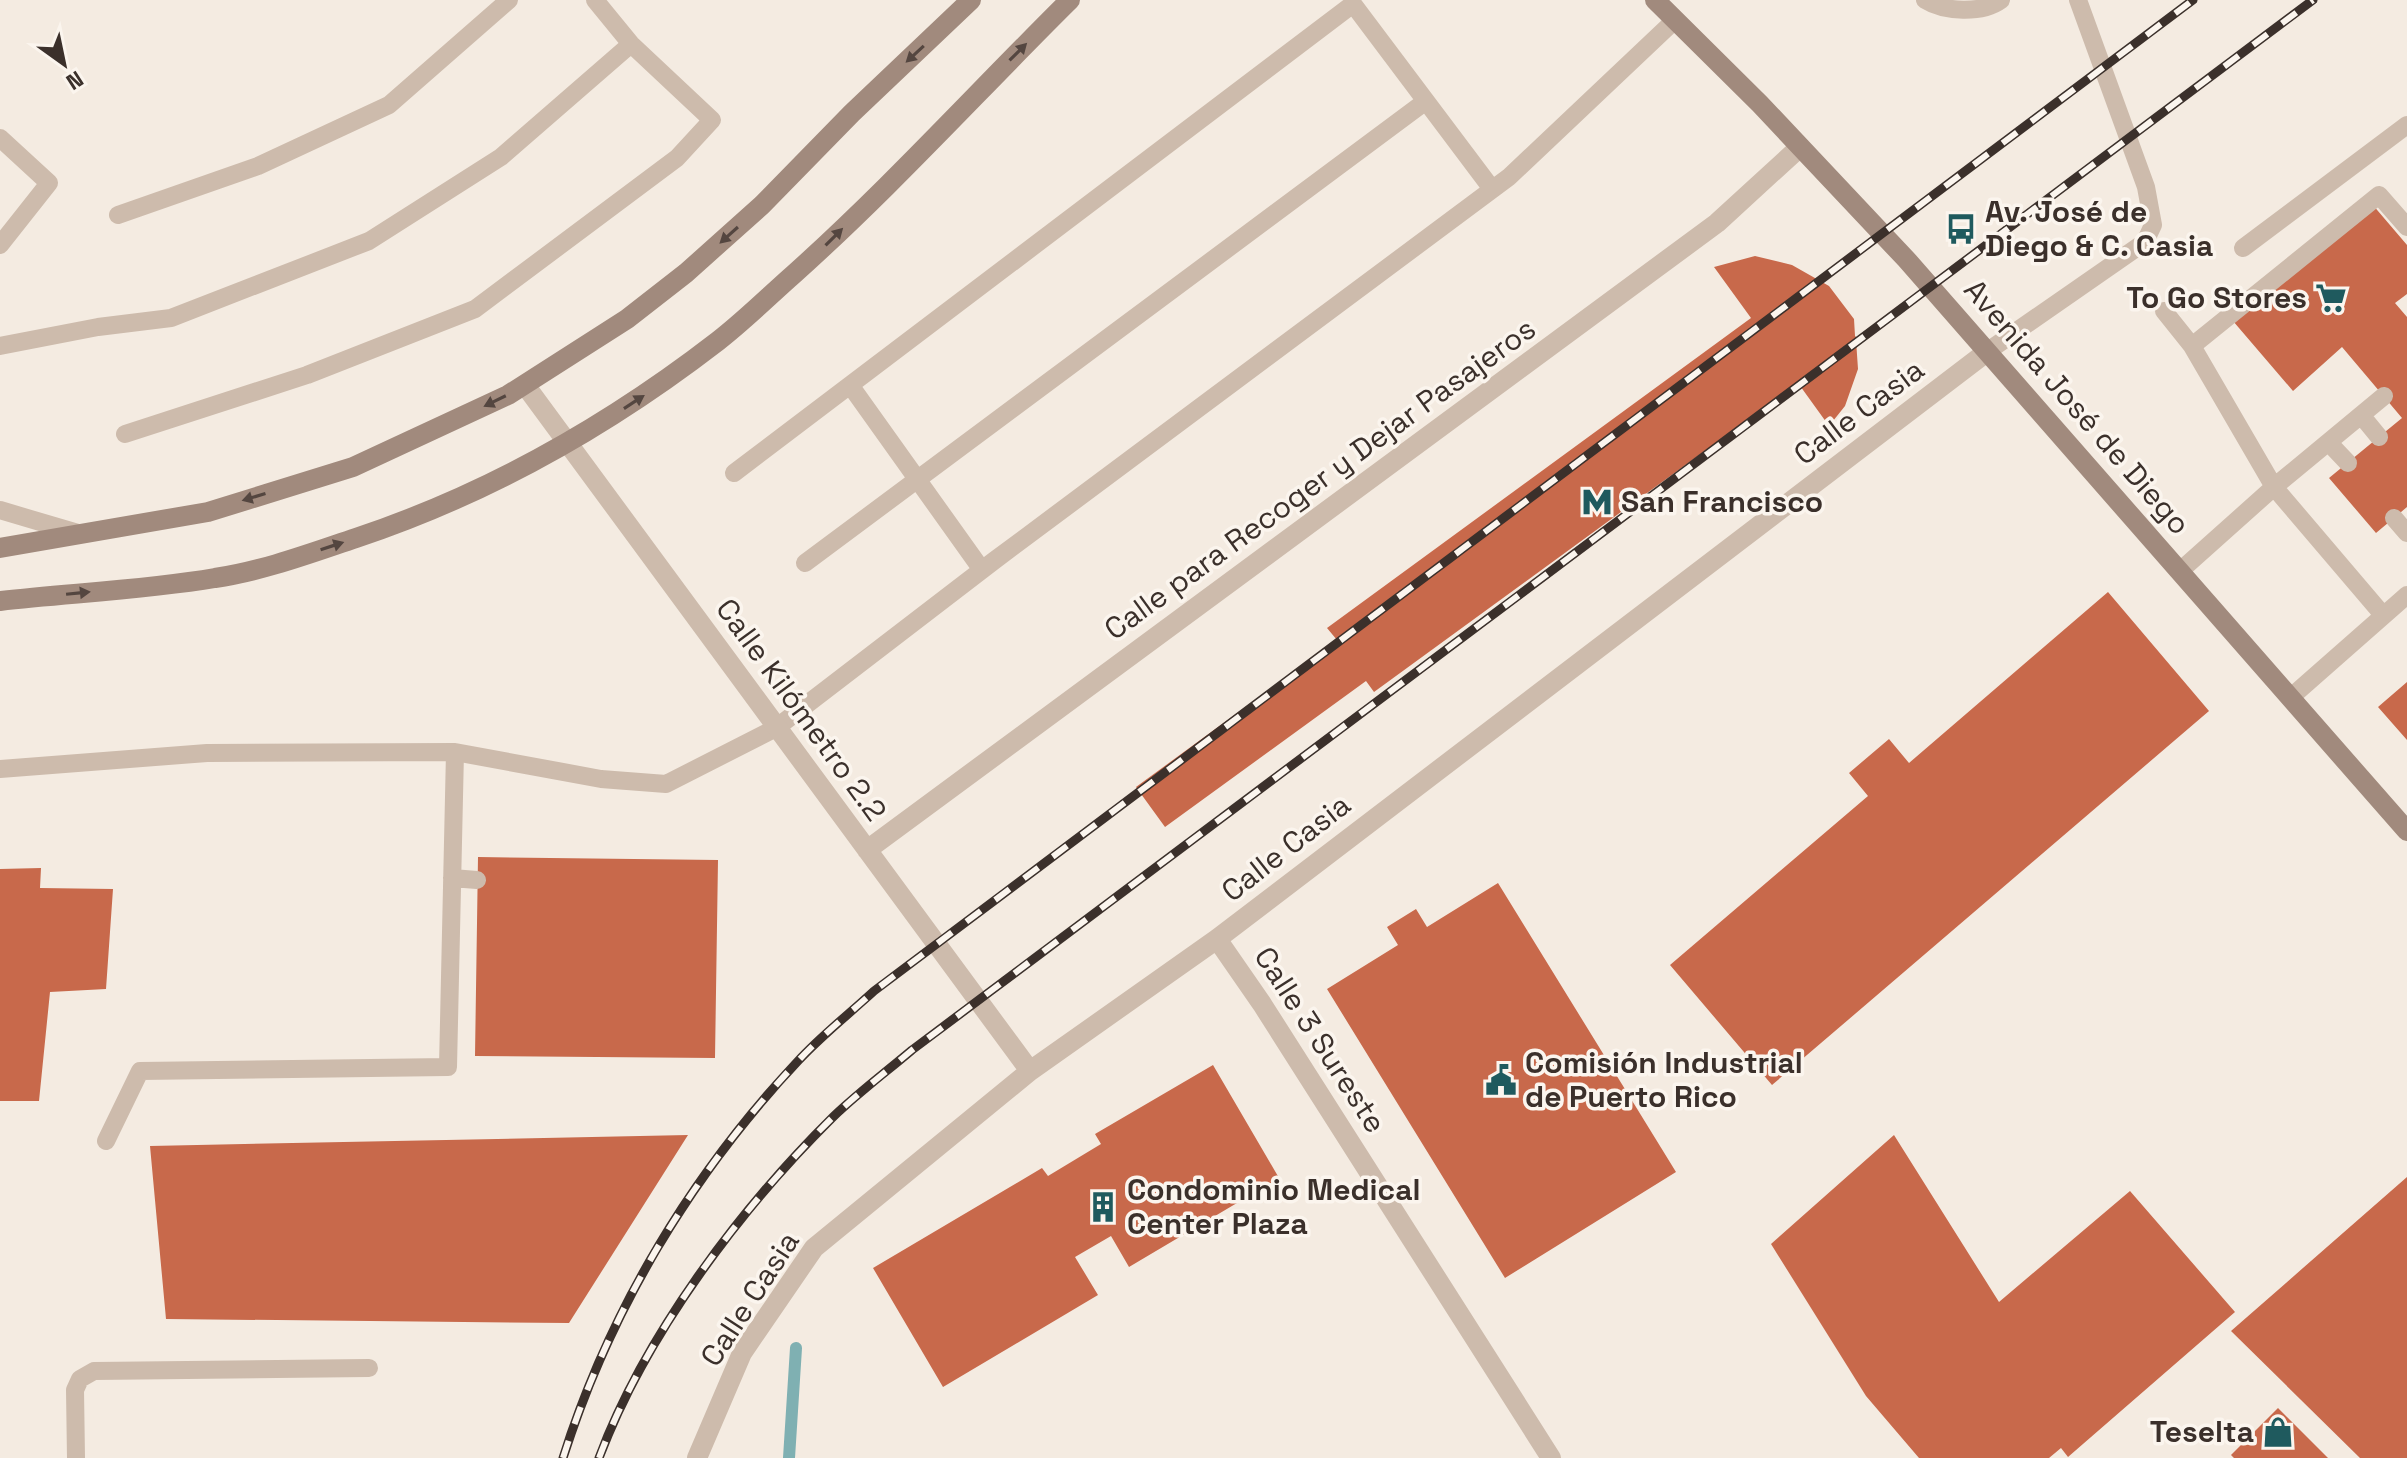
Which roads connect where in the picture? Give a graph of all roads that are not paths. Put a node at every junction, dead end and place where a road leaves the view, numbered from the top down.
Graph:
1 (509, 0) edge
2 (595, 0) edge
3 (971, 0) edge
4 (1070, 0) edge
5 (1655, 0) edge
6 (1925, 0) edge
7 (2001, 0) edge
8 (2078, 0) edge
9 (1675, 20) junction
10 (631, 44) junction
11 (1426, 101) junction
12 (2407, 125) edge
13 (0, 138) edge
14 (1800, 147) junction
15 (1492, 189) junction
16 (118, 215) dead end
17 (2407, 227) edge
18 (0, 245) edge
19 (2243, 248) dead end
20 (2164, 311) dead end
21 (0, 346) edge
22 (2192, 346) junction
23 (1988, 351) junction
24 (525, 385) junction
25 (850, 385) junction
26 (2384, 396) dead end
27 (2361, 415) junction
28 (125, 434) dead end
29 (2379, 437) dead end
30 (2329, 443) junction
31 (568, 444) junction
32 (2348, 463) dead end
33 (734, 473) dead end
34 (917, 480) junction
35 (2274, 487) junction
36 (0, 510) edge
37 (2394, 518) dead end
38 (2407, 533) edge
39 (81, 534) junction
40 (0, 548) edge
41 (805, 563) dead end
42 (982, 570) junction
43 (2180, 571) junction
44 (2407, 595) edge
45 (0, 601) edge
46 (2383, 615) junction
47 (2290, 698) junction
48 (776, 728) junction
49 (455, 752) junction
50 (0, 769) edge
51 (2407, 831) edge
52 (867, 850) junction
53 (452, 878) junction
54 (477, 880) dead end
55 (1217, 939) junction
56 (1030, 1071) junction
57 (106, 1141) dead end
58 (369, 1368) dead end
59 (76, 1458) edge
60 (697, 1458) edge
61 (1551, 1458) edge

1 - 16 lane
2 - 10 lane
3 -> 24 main road
31 -> 4 main road
5 - 9 main road, Avenida José de Diego
6 - 7 lane
8 - 23 lane
9 - 14 main road, Avenida José de Diego
9 - 15 lane
10 - 21 lane
10 - 28 lane
11 - 15 lane
11 - 25 lane
11 - 34 lane
12 - 19 lane
13 - 18 lane
14 - 23 main road, Avenida José de Diego
14 - 52 street, Calle para Recoger y Dejar Pasajeros
15 - 42 lane
17 - 22 lane
20 - 22 lane
22 - 35 lane
23 - 43 main road, Avenida José de Diego
23 - 55 street, Calle Casia
24 - 31 street, Calle Kilómetro 2.2
24 -> 39 main road
25 - 33 lane
25 - 34 lane
26 - 27 lane
27 - 29 lane
27 - 30 lane
30 - 32 lane
30 - 35 lane
45 -> 31 main road
31 - 48 street, Calle Kilómetro 2.2
34 - 41 lane
34 - 42 lane
35 - 43 lane
35 - 46 lane
36 - 39 lane
37 - 38 lane
39 - 40 main road
42 - 48 lane
43 - 47 main road, Avenida José de Diego
44 - 46 lane
46 - 47 lane
47 - 51 main road, Avenida José de Diego
48 - 49 lane
48 - 52 street, Calle Kilómetro 2.2
49 - 50 lane
49 - 53 lane
52 - 56 street, Calle Kilómetro 2.2
53 - 54 lane
53 - 57 lane
55 - 56 street, Calle Casia
55 - 61 street, Calle 3 Sureste
56 - 60 street, Calle Casia
58 - 59 lane

